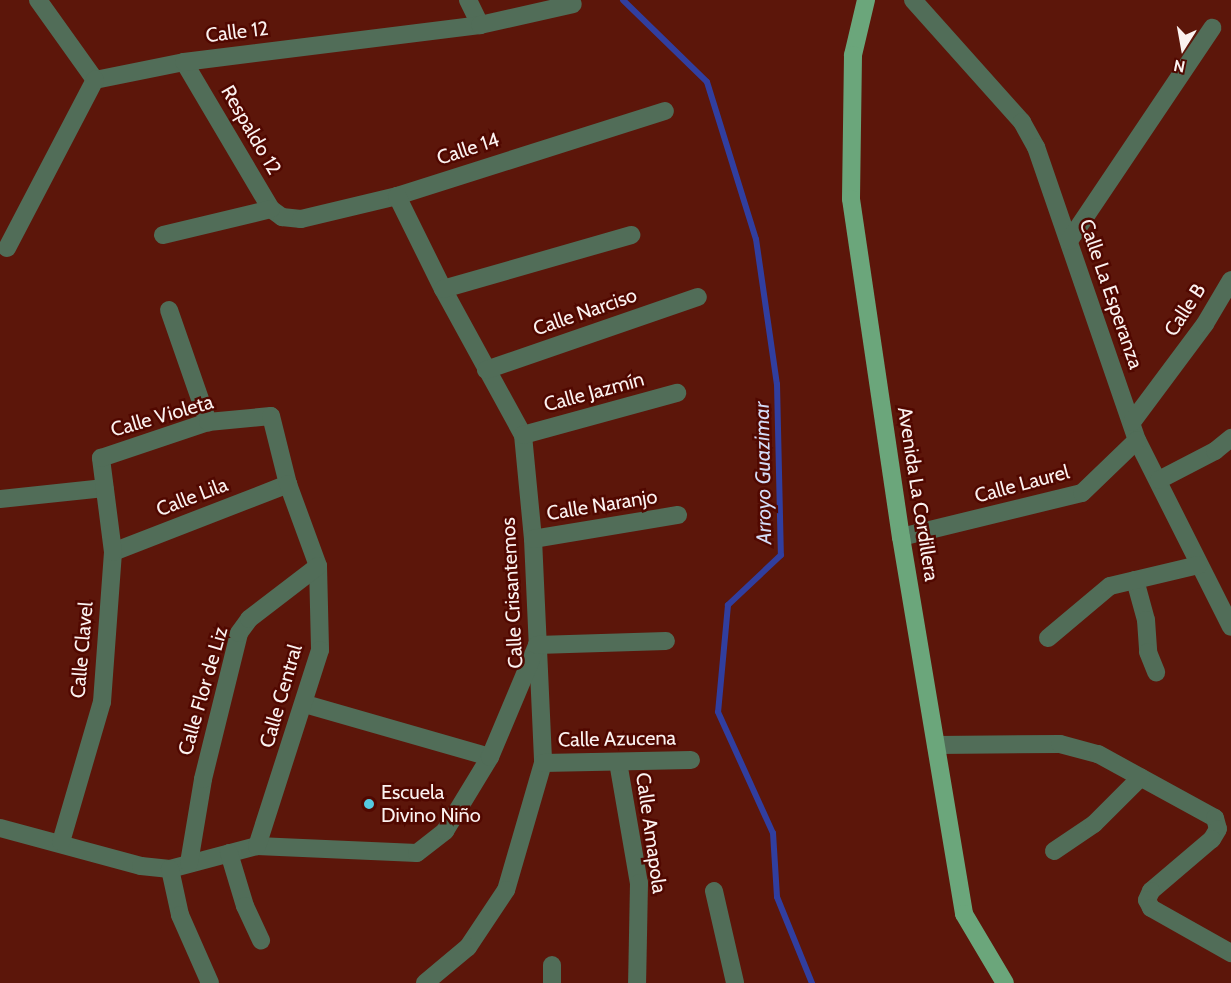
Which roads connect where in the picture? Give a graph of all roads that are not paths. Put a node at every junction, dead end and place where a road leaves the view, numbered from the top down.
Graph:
1 (38, 0) edge
2 (468, 0) edge
3 (866, 0) edge
4 (914, 0) edge
5 (573, 4) dead end
6 (480, 25) junction
7 (1212, 27) dead end
8 (184, 62) junction
9 (95, 80) junction
10 (665, 111) dead end
11 (397, 195) junction
12 (276, 213) junction
13 (163, 235) dead end
14 (631, 235) dead end
15 (1069, 241) junction
16 (7, 248) dead end
17 (1231, 280) edge
18 (443, 289) junction
19 (698, 297) dead end
20 (170, 310) dead end
21 (486, 370) junction
22 (677, 393) dead end
23 (272, 416) joint
24 (208, 422) junction
25 (1132, 422) junction
26 (523, 435) junction
27 (1231, 438) edge
28 (1137, 440) junction
29 (101, 458) joint
30 (1159, 480) junction
31 (288, 484) junction
32 (104, 488) junction
33 (0, 499) edge
34 (678, 516) dead end
35 (901, 537) junction
36 (533, 539) junction
37 (113, 552) junction
38 (1199, 565) junction
39 (318, 566) junction
40 (1135, 580) junction
41 (1231, 627) edge
42 (1048, 638) dead end
43 (666, 641) dead end
44 (537, 645) junction
45 (1156, 672) dead end
46 (305, 704) junction
47 (936, 745) junction
48 (490, 757) junction
49 (691, 760) dead end
50 (618, 762) junction
51 (543, 763) junction
52 (1141, 777) junction
53 (0, 828) edge
54 (1224, 829) edge
55 (62, 842) junction
56 (257, 846) junction
57 (1054, 851) dead end
58 (229, 853) junction
59 (189, 863) junction
60 (170, 869) junction
61 (714, 891) dead end
62 (261, 941) dead end
63 (1231, 953) edge
64 (210, 983) edge
65 (425, 983) edge
66 (637, 983) edge
67 (735, 983) edge
68 (1005, 983) edge

1 - 9 street
2 - 6 street
3 - 35 main road, Avenida La Cordillera
4 - 15 street, Calle La Esperanza
5 - 6 street, Calle 12
6 - 8 street, Calle 12
7 - 15 street
8 - 9 street, Calle 12
8 - 12 street, Respaldo 12
9 - 16 street
10 - 11 street, Calle 14
11 - 12 street, Calle 14
11 - 18 street, Calle Crisantemos
12 - 13 street, Calle 14
14 - 18 street
15 - 25 street, Calle La Esperanza
17 - 25 street, Calle B
18 - 21 street, Calle Crisantemos
19 - 21 street, Calle Narciso
20 - 24 street
21 - 26 street, Calle Crisantemos
22 - 26 street, Calle Jazmín
23 - 24 street, Calle Violeta
23 - 31 street, Calle Central
24 - 29 street, Calle Violeta
25 - 28 street, Calle La Esperanza
26 - 36 street, Calle Crisantemos
27 - 30 street
28 - 30 street, Calle La Esperanza
28 - 35 street, Calle Laurel
29 - 32 street, Calle Clavel
30 - 38 street, Calle La Esperanza
31 - 37 street, Calle Lila
31 - 39 street, Calle Central
32 - 33 street
32 - 37 street, Calle Clavel
34 - 36 street, Calle Naranjo
35 - 47 main road, Avenida La Cordillera
36 - 44 street, Calle Crisantemos
37 - 55 street, Calle Clavel
38 - 40 street
38 - 41 street, Calle La Esperanza
39 - 46 street, Calle Central
39 - 59 street, Calle Flor de Liz
40 - 42 street
40 - 45 street
43 - 44 street
44 - 48 street
44 - 51 street, Calle Crisantemos
46 - 48 street
46 - 56 street, Calle Central
47 - 52 street
47 - 68 main road, Avenida La Cordillera
48 - 56 street
49 - 50 street, Calle Azucena
50 - 51 street, Calle Azucena
50 - 66 street, Calle Amapola
51 - 65 street, Calle Crisantemos
52 - 54 street
52 - 57 street
53 - 55 street
54 - 63 street
55 - 60 street
56 - 58 street
58 - 59 street
58 - 62 street
59 - 60 street
60 - 64 street
61 - 67 street

